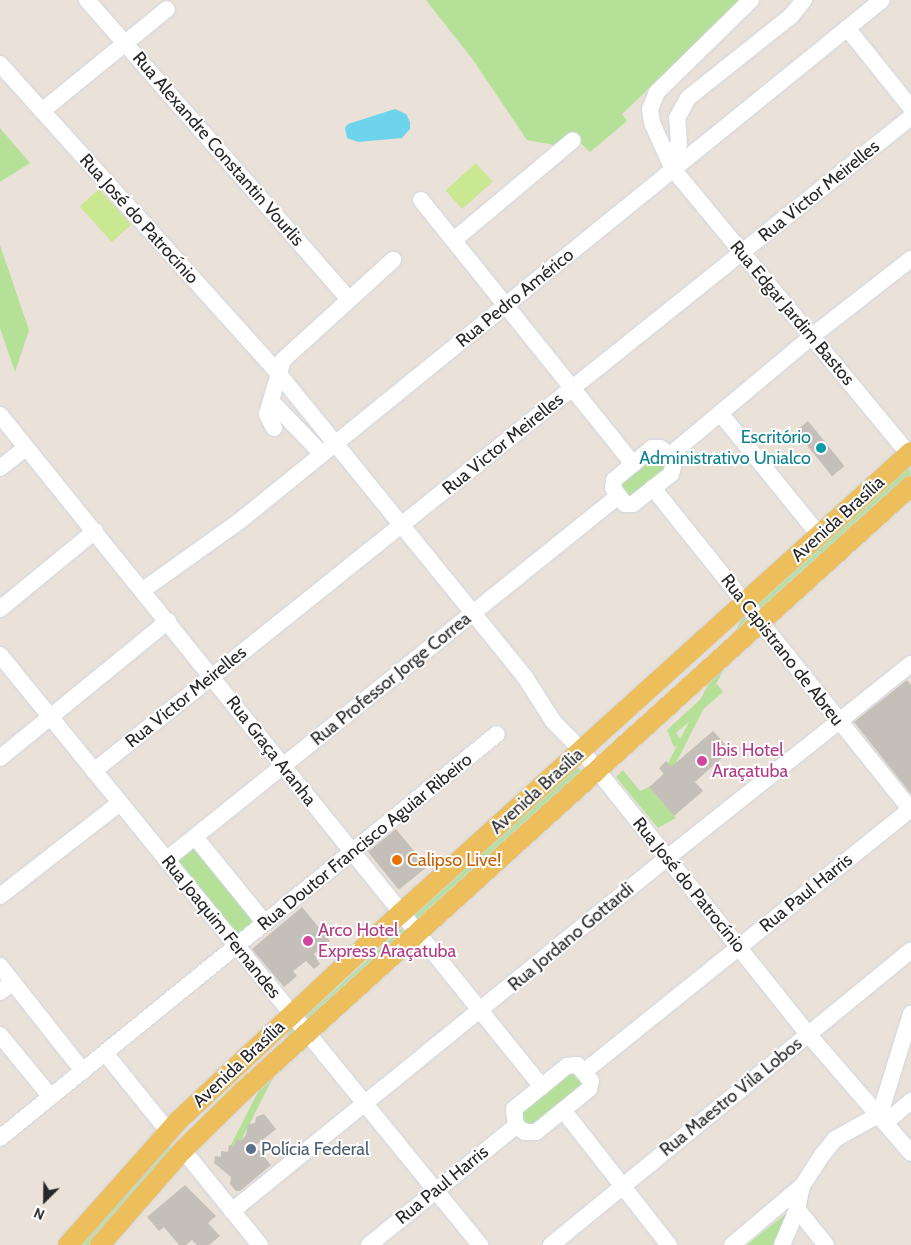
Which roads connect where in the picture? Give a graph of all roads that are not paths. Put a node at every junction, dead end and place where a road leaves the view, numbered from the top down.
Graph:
1 (87, 0) edge
2 (751, 0) edge
3 (804, 0) edge
4 (882, 0) edge
5 (167, 9) dead end
6 (847, 28) junction
7 (126, 44) junction
8 (0, 64) edge
9 (911, 108) edge
10 (42, 111) junction
11 (911, 117) edge
12 (573, 140) dead end
13 (671, 164) junction
14 (421, 200) dead end
15 (454, 240) junction
16 (742, 252) junction
17 (911, 258) edge
18 (392, 260) dead end
19 (350, 298) junction
20 (506, 305) junction
21 (811, 337) junction
22 (278, 373) junction
23 (572, 388) junction
24 (272, 402) junction
25 (310, 413) junction
26 (720, 413) junction
27 (0, 415) edge
28 (294, 426) junction
29 (274, 428) dead end
30 (335, 444) junction
31 (26, 448) junction
32 (322, 454) junction
33 (670, 455) junction
34 (910, 455) edge
35 (633, 464) junction
36 (0, 468) edge
37 (911, 486) edge
38 (653, 488) junction
39 (617, 497) junction
40 (401, 526) junction
41 (95, 531) junction
42 (819, 536) junction
43 (143, 590) junction
44 (745, 603) junction
45 (0, 609) edge
46 (473, 613) junction
47 (168, 621) junction
48 (759, 621) junction
49 (0, 654) edge
50 (911, 664) edge
51 (212, 677) junction
52 (50, 717) junction
53 (838, 721) junction
54 (497, 734) dead end
55 (582, 751) junction
56 (0, 758) edge
57 (283, 766) junction
58 (597, 770) junction
59 (94, 771) junction
60 (120, 803) junction
61 (911, 810) edge
62 (195, 837) junction
63 (352, 853) junction
64 (667, 858) junction
65 (166, 860) junction
66 (0, 896) edge
67 (400, 914) junction
68 (265, 923) junction
69 (417, 934) junction
70 (236, 946) junction
71 (739, 947) junction
72 (911, 950) edge
73 (0, 966) edge
74 (6, 987) edge
75 (482, 1011) junction
76 (911, 1014) edge
77 (292, 1015) junction
78 (308, 1034) junction
79 (808, 1034) junction
80 (0, 1035) edge
81 (105, 1052) junction
82 (83, 1071) junction
83 (585, 1071) junction
84 (542, 1087) junction
85 (51, 1097) junction
86 (911, 1101) edge
87 (366, 1104) junction
88 (563, 1110) junction
89 (883, 1118) junction
90 (516, 1126) junction
91 (168, 1131) junction
92 (0, 1138) edge
93 (183, 1150) junction
94 (911, 1153) edge
95 (623, 1186) junction
96 (802, 1186) junction
97 (436, 1191) junction
98 (797, 1209) junction
99 (232, 1211) junction
100 (68, 1245) edge
101 (100, 1245) edge
102 (260, 1245) edge
103 (369, 1245) edge
104 (480, 1245) edge
105 (551, 1245) edge
106 (669, 1245) edge
107 (732, 1245) edge
108 (782, 1245) edge
109 (826, 1245) edge

1 - 7 street, Rua Alexandre Constantin Vourlis
2 - 13 street, Rua Edgar Jardim Bastos
3 - 13 street
4 - 6 street, Rua Pedro Américo
5 - 7 street
6 - 9 street
6 - 13 street, Rua Pedro Américo
7 - 10 street
7 - 19 street, Rua Alexandre Constantin Vourlis
8 - 10 street, Rua José do Patrocínio
10 - 22 street, Rua José do Patrocínio
11 - 16 street, Rua Victor Meirelles
12 - 15 street
13 - 16 street, Rua Edgar Jardim Bastos
13 - 20 street, Rua Pedro Américo
14 - 15 street
15 - 20 street
16 - 21 street, Rua Edgar Jardim Bastos
16 - 23 street, Rua Victor Meirelles
17 - 21 street
18 - 19 street
19 - 22 street
20 - 23 street
20 - 30 street, Rua Pedro Américo
21 - 26 street
21 - 34 street, Rua Edgar Jardim Bastos
22 - 24 street
22 - 25 street, Rua José do Patrocínio
23 - 35 street
23 - 40 street, Rua Victor Meirelles
24 - 28 street
24 - 29 street
25 - 28 street
25 - 30 street, Rua José do Patrocínio
26 - 33 street
26 - 42 street
27 - 31 street, Rua Graça Aranha
28 - 32 street
30 - 32 street, Rua Pedro Américo
30 - 40 street
31 - 36 street
31 - 41 street, Rua Graça Aranha
32 - 43 street, Rua Pedro Américo
33 - 35 street
33 - 38 street
34 - 42 main road, Avenida Brasília
35 - 39 street
37 - 48 main road, Avenida Brasília
38 - 39 street
38 - 44 street, Rua Capistrano de Abreu
39 - 46 street, Rua Professor Jorge Correa
40 - 46 street, Rua José do Patrocínio
40 - 51 street, Rua Victor Meirelles
41 - 43 street, Rua Graça Aranha
41 - 45 street
42 - 44 main road, Avenida Brasília
43 - 47 street, Rua Graça Aranha
44 - 48 street, Rua Capistrano de Abreu
44 - 55 main road, Avenida Brasília
46 - 55 street, Rua José do Patrocínio
46 - 57 street, Rua Professor Jorge Correa
47 - 51 street, Rua Graça Aranha
47 - 52 street
48 - 53 street, Rua Capistrano de Abreu
48 - 58 main road, Avenida Brasília
49 - 52 street, Rua Joaquim Fernandes
50 - 53 street, Rua Jordano Gottardi
51 - 57 street, Rua Graça Aranha
51 - 59 street, Rua Victor Meirelles
52 - 56 street
52 - 59 street, Rua Joaquim Fernandes
53 - 61 street, Rua Capistrano de Abreu
53 - 64 street, Rua Jordano Gottardi
54 - 63 street, Rua Doutor Francisco Aguiar Ribeiro
55 - 58 street, Rua José do Patrocínio
55 - 67 main road, Avenida Brasília
57 - 62 street, Rua Professor Jorge Correa
57 - 63 street, Rua Graça Aranha
58 - 64 street, Rua José do Patrocínio
58 - 69 main road, Avenida Brasília
59 - 60 street, Rua Joaquim Fernandes
60 - 65 street, Rua Joaquim Fernandes
60 - 66 street
61 - 71 street, Rua Paul Harris
62 - 65 street, Rua Professor Jorge Correa
62 - 68 street
63 - 67 street, Rua Graça Aranha
63 - 68 street, Rua Doutor Francisco Aguiar Ribeiro
64 - 71 street, Rua José do Patrocínio
64 - 75 street, Rua Jordano Gottardi
65 - 70 street, Rua Joaquim Fernandes
67 - 69 street, Rua Graça Aranha
67 - 77 main road, Avenida Brasília
68 - 70 street, Rua Doutor Francisco Aguiar Ribeiro
69 - 75 street, Rua Graça Aranha
69 - 78 main road, Avenida Brasília
70 - 77 street, Rua Joaquim Fernandes
70 - 81 street, Rua Doutor Francisco Aguiar Ribeiro
71 - 79 street, Rua José do Patrocínio
71 - 83 street, Rua Paul Harris
72 - 79 street, Rua Maestro Vila Lobos
73 - 74 street
74 - 82 street
75 - 84 street, Rua Graça Aranha
75 - 87 street, Rua Jordano Gottardi
76 - 89 street
77 - 78 street, Rua Joaquim Fernandes
77 - 91 main road, Avenida Brasília
78 - 87 street, Rua Joaquim Fernandes
78 - 93 main road, Avenida Brasília
79 - 89 street, Rua José do Patrocínio
79 - 95 street, Rua Maestro Vila Lobos
80 - 85 street
81 - 82 street, Rua Doutor Francisco Aguiar Ribeiro
81 - 91 street
82 - 85 street, Rua Doutor Francisco Aguiar Ribeiro
83 - 84 street
83 - 88 street
84 - 90 street
85 - 92 street, Rua Doutor Francisco Aguiar Ribeiro
86 - 89 street
87 - 97 street, Rua Joaquim Fernandes
87 - 99 street, Rua Jordano Gottardi
88 - 90 street
88 - 95 street
89 - 94 street, Rua José do Patrocínio
89 - 96 street
90 - 97 street, Rua Paul Harris
91 - 100 main road, Avenida Brasília
93 - 99 street
93 - 101 main road, Avenida Brasília
95 - 105 street, Rua Maestro Vila Lobos
95 - 106 street
96 - 98 street
96 - 107 street
97 - 103 street, Rua Paul Harris
97 - 104 street, Rua Joaquim Fernandes
98 - 108 street
98 - 109 street
99 - 102 street

